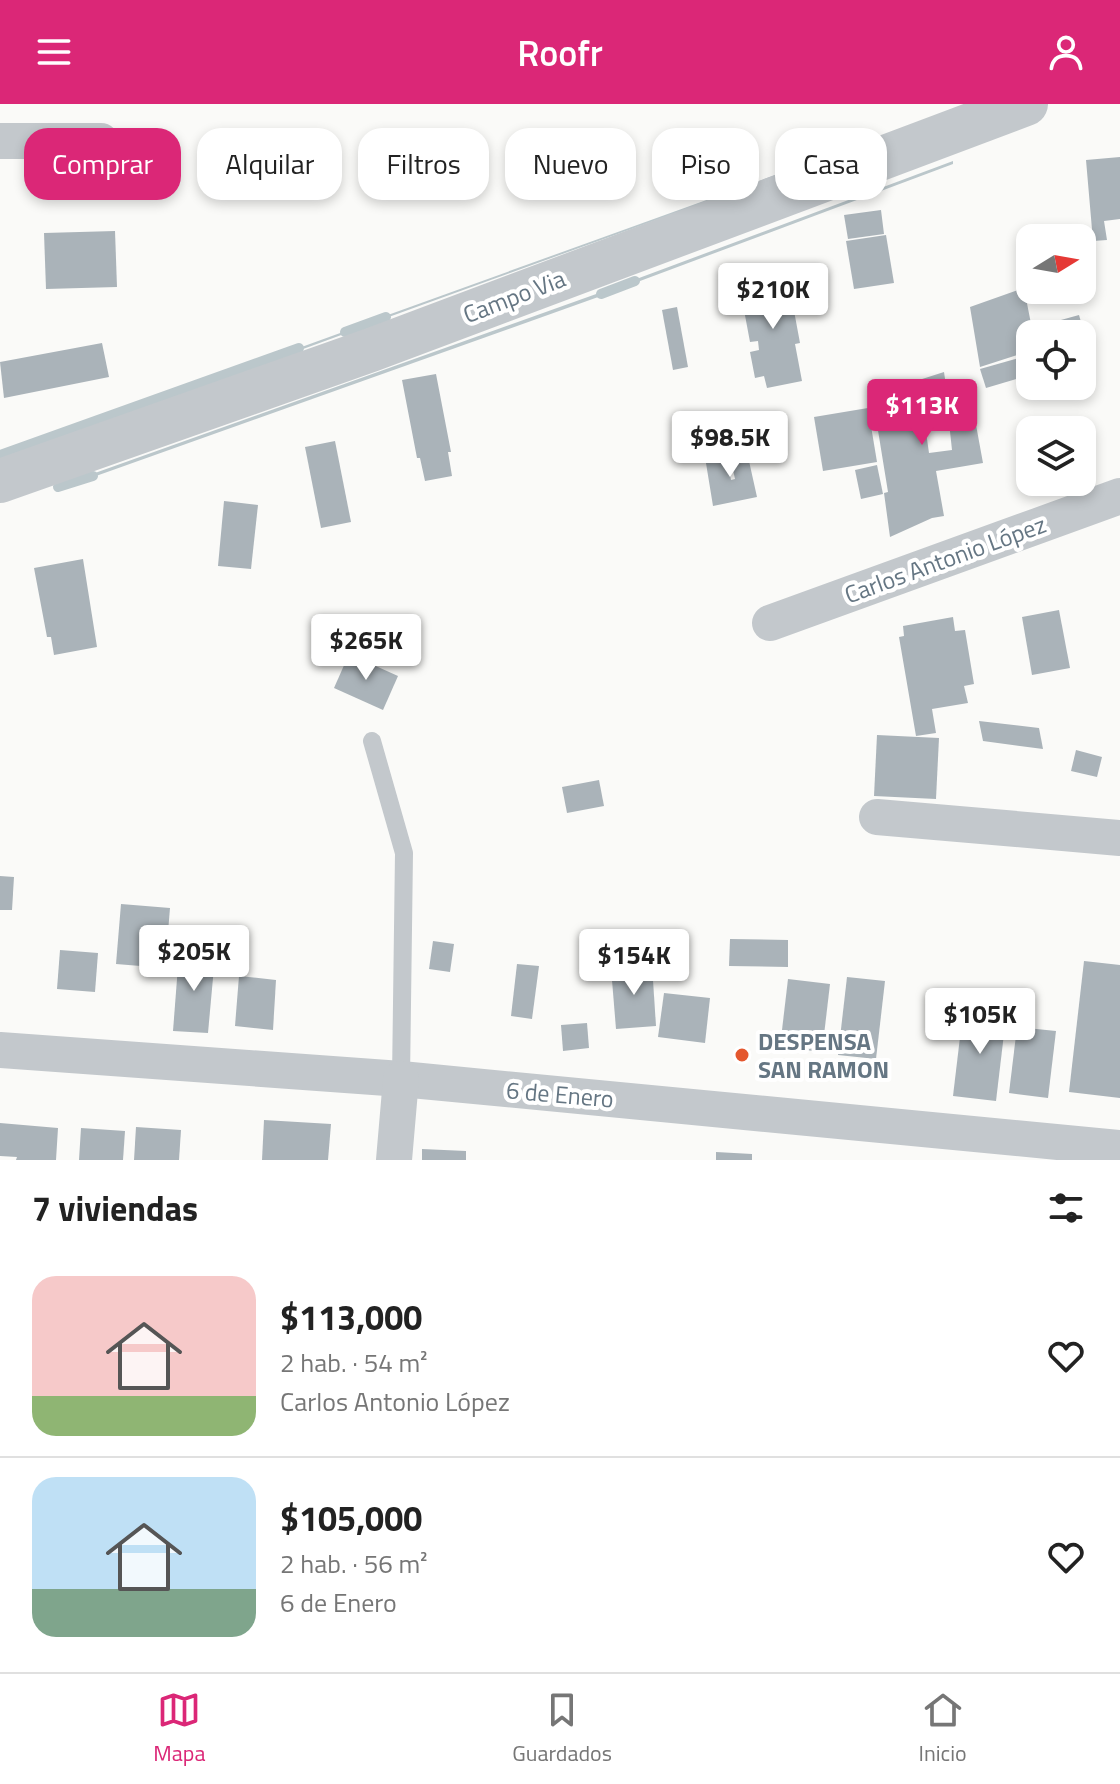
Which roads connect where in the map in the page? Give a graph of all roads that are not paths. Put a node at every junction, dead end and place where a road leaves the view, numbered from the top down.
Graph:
1 (1026, 104) edge
2 (0, 141) edge
3 (24, 141) edge
4 (0, 481) edge
5 (1120, 496) edge
6 (770, 623) dead end
7 (372, 741) dead end
8 (877, 817) dead end
9 (1120, 838) edge
10 (0, 1050) edge
11 (401, 1079) junction
12 (1120, 1148) edge
13 (394, 1160) edge

1 - 4 street, Campo Via
2 - 3 street
5 - 6 street, Carlos Antonio López
7 - 11 lane
8 - 9 street
10 - 11 street, 6 de Enero
11 - 12 street, 6 de Enero
11 - 13 street

